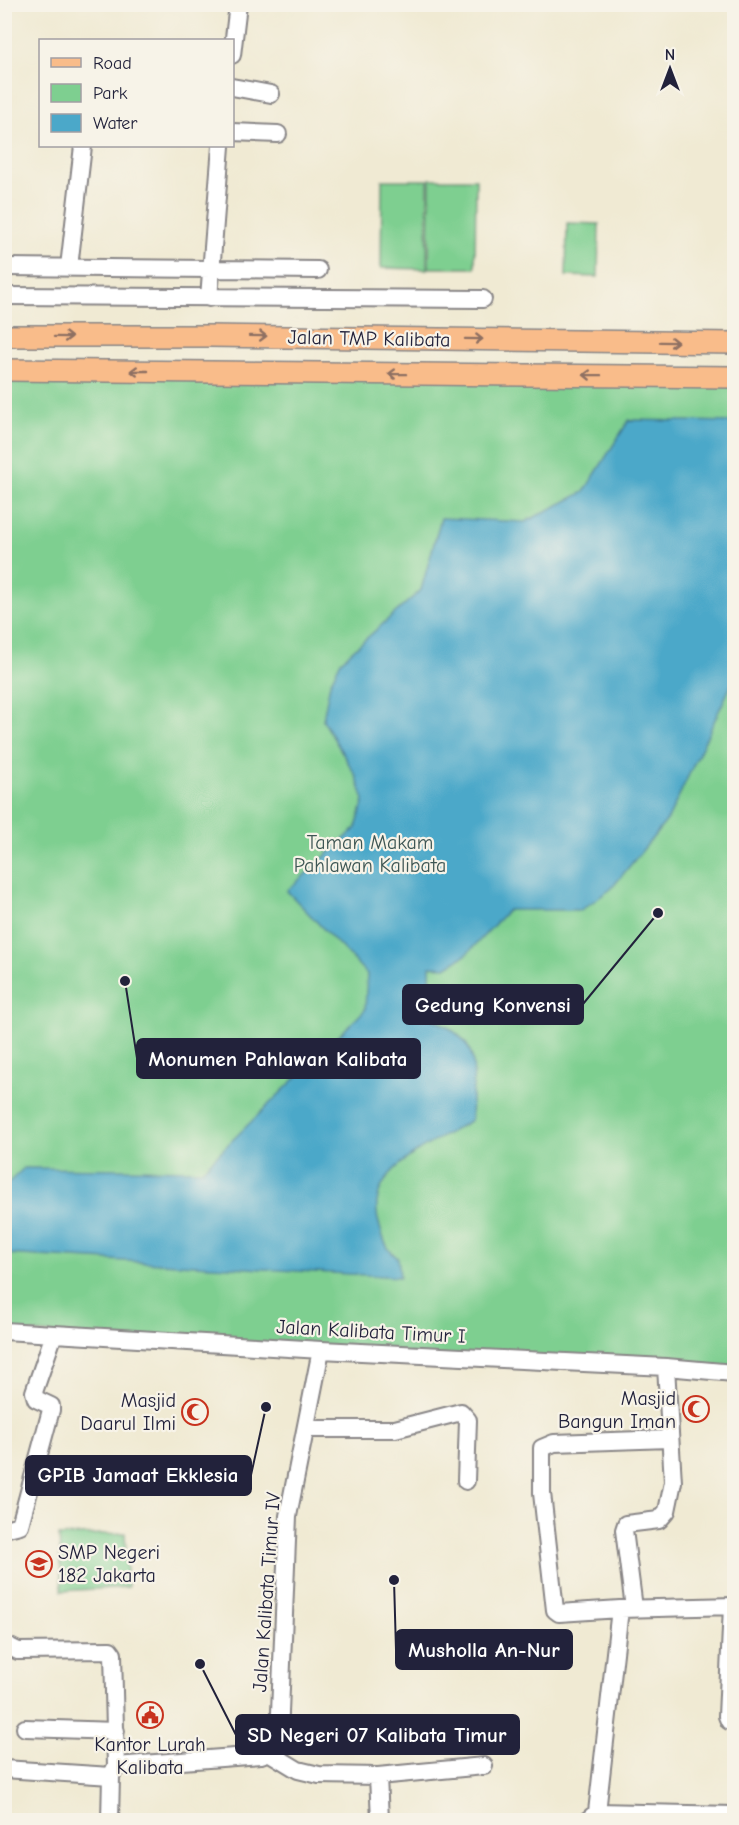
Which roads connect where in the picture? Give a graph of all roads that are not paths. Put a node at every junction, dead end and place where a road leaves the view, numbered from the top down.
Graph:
1 (238, 4) edge
2 (234, 39) edge
3 (234, 87) edge
4 (271, 94) dead end
5 (234, 132) edge
6 (278, 134) dead end
7 (83, 147) edge
8 (221, 147) edge
9 (4, 267) edge
10 (69, 267) junction
11 (209, 270) junction
12 (318, 270) dead end
13 (4, 296) edge
14 (209, 298) junction
15 (483, 299) dead end
16 (4, 336) edge
17 (176, 336) junction
18 (735, 343) edge
19 (4, 370) edge
20 (180, 372) junction
21 (735, 377) edge
22 (4, 1331) edge
23 (54, 1334) junction
24 (321, 1350) junction
25 (666, 1367) junction
26 (735, 1373) edge
27 (306, 1429) junction
28 (669, 1439) junction
29 (466, 1481) dead end
30 (4, 1529) edge
31 (733, 1606) edge
32 (627, 1608) junction
33 (4, 1644) edge
34 (735, 1723) edge
35 (25, 1728) dead end
36 (116, 1731) junction
37 (270, 1753) junction
38 (484, 1766) dead end
39 (4, 1769) edge
40 (113, 1771) junction
41 (378, 1776) junction
42 (735, 1815) edge
43 (592, 1816) edge
44 (110, 1821) edge
45 (380, 1821) edge

1 - 2 street
3 - 4 street
5 - 6 street
7 - 10 street
8 - 11 street
9 - 10 street
10 - 11 street
11 - 12 street
11 - 14 street
13 - 14 street
14 - 15 street
16 -> 17 main road, Jalan TMP Kalibata
17 -> 18 main road, Jalan TMP Kalibata
17 - 20 main road
20 -> 19 main road, Jalan TMP Kalibata
21 -> 20 main road, Jalan TMP Kalibata
22 - 23 street, Jalan Kalibata Timur I
23 - 24 street, Jalan Kalibata Timur I
23 - 30 street
24 - 25 street, Jalan Kalibata Timur I
24 - 27 street, Jalan Kalibata Timur IV
25 - 26 street, Jalan Kalibata Timur I
25 - 28 street
27 - 29 street
27 - 37 street, Jalan Kalibata Timur IV
28 - 32 street
28 - 32 street
31 - 32 street
31 - 34 street
32 - 43 street
33 - 36 street
35 - 36 street
36 - 40 street
37 - 40 street
37 - 41 street
38 - 41 street
39 - 40 street
40 - 44 street
41 - 45 street
42 - 43 street

